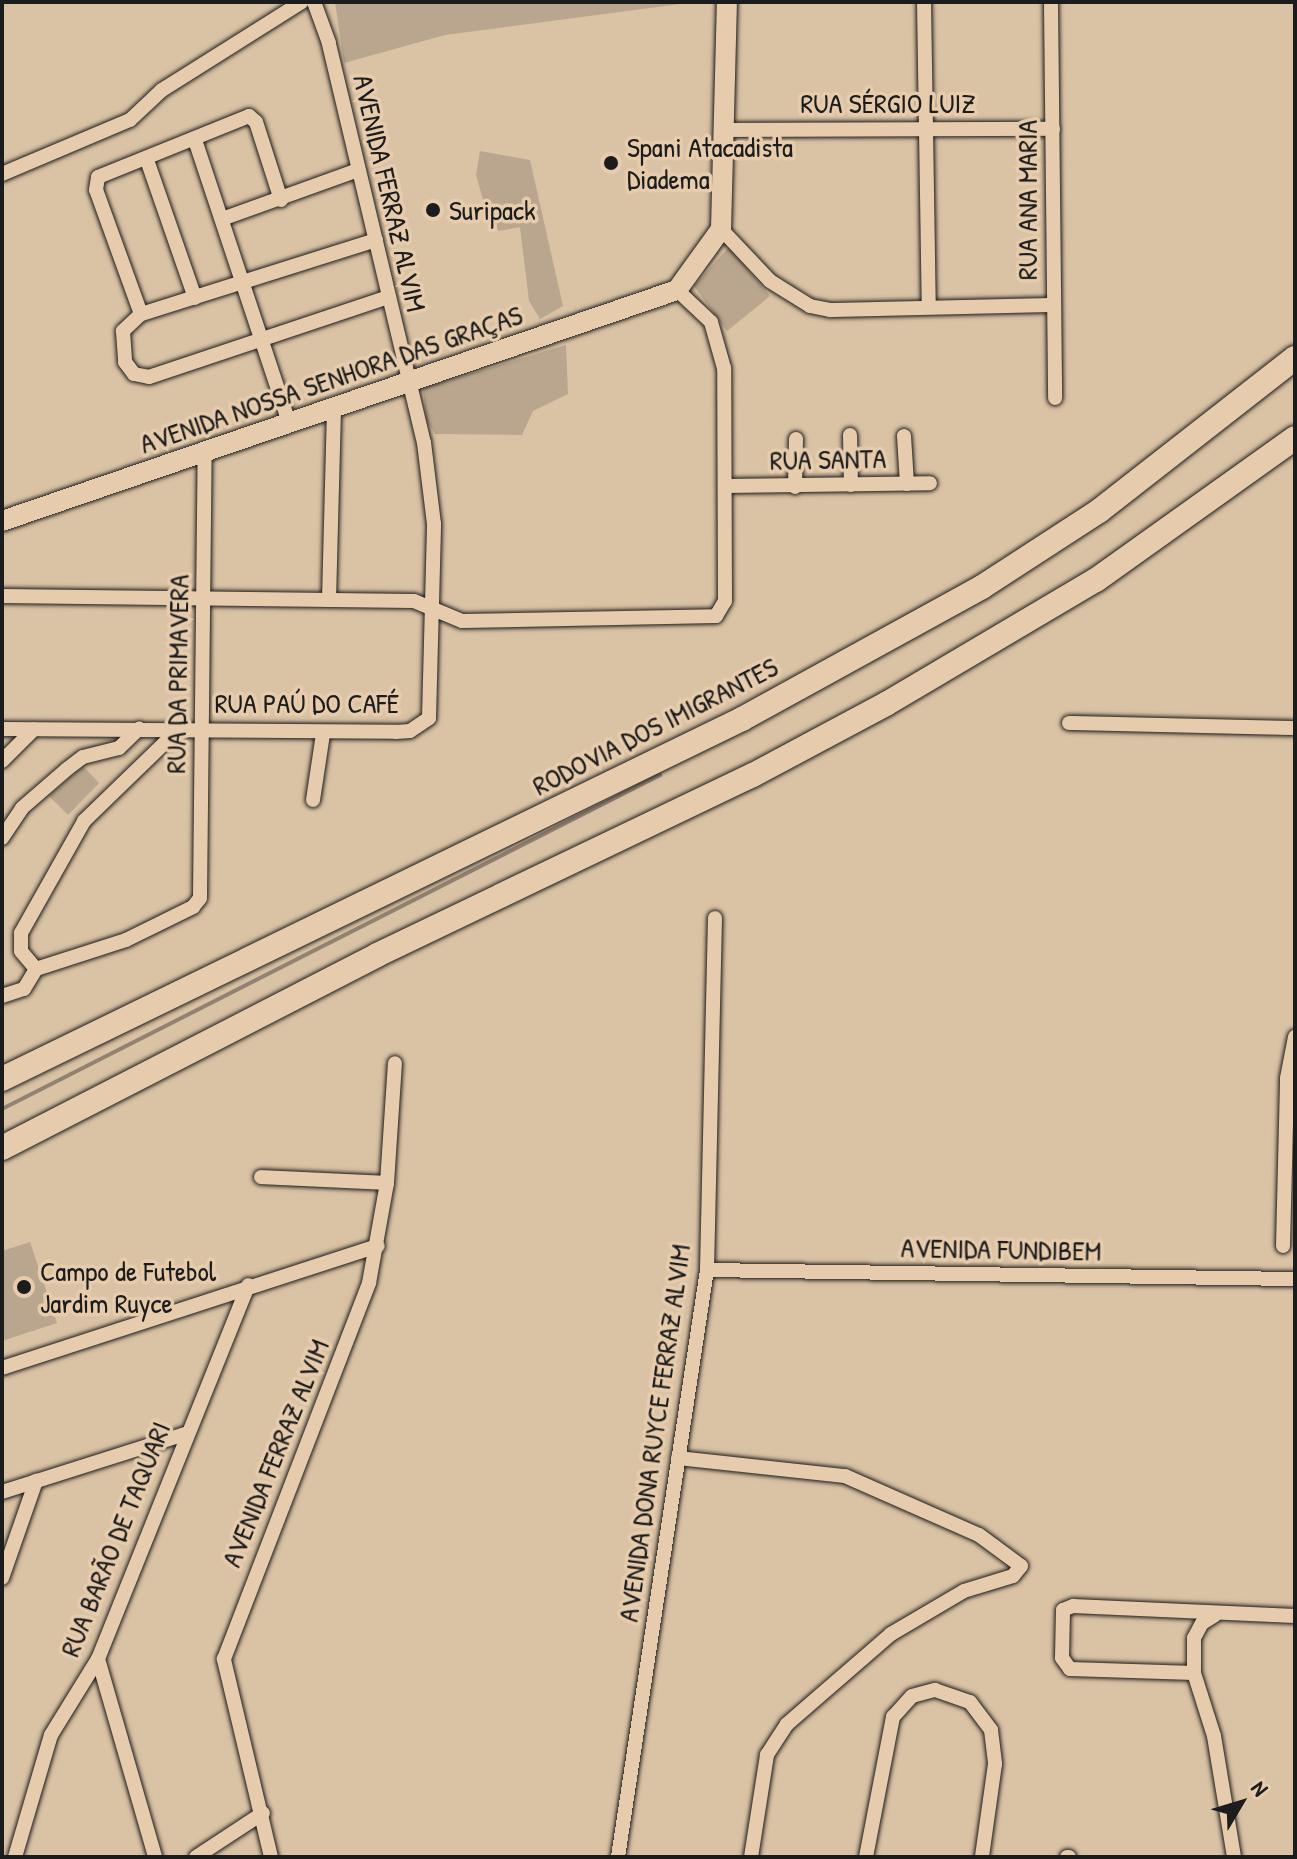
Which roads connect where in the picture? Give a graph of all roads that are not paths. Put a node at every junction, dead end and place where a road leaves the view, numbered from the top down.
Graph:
1 (302, 2) edge
2 (314, 2) edge
3 (727, 2) edge
4 (924, 2) edge
5 (1051, 2) edge
6 (926, 128) junction
7 (1053, 129) junction
8 (724, 130) junction
9 (195, 140) junction
10 (147, 160) junction
11 (358, 170) junction
12 (2, 174) edge
13 (281, 200) junction
14 (222, 219) junction
15 (721, 229) junction
16 (376, 240) junction
17 (244, 282) junction
18 (677, 290) junction
19 (388, 297) junction
20 (195, 298) junction
21 (1054, 305) junction
22 (929, 306) junction
23 (141, 314) junction
24 (263, 338) junction
25 (1295, 358) edge
26 (408, 384) junction
27 (1055, 398) dead end
28 (334, 408) junction
29 (289, 422) junction
30 (850, 435) dead end
31 (904, 436) dead end
32 (1295, 438) edge
33 (796, 439) dead end
34 (205, 451) junction
35 (930, 483) dead end
36 (907, 484) junction
37 (851, 485) junction
38 (726, 486) junction
39 (795, 487) junction
40 (2, 521) edge
41 (2, 596) edge
42 (205, 600) junction
43 (329, 600) junction
44 (433, 607) junction
45 (1069, 723) dead end
46 (420, 727) joint
47 (1295, 728) edge
48 (2, 729) edge
49 (34, 729) junction
50 (139, 729) junction
51 (201, 729) junction
52 (178, 730) junction
53 (323, 734) junction
54 (2, 761) edge
55 (313, 800) dead end
56 (2, 838) edge
57 (715, 918) dead end
58 (36, 969) junction
59 (2, 996) edge
60 (1295, 1037) edge
61 (395, 1063) dead end
62 (2, 1079) edge
63 (1291, 1079) edge
64 (1290, 1142) edge
65 (2, 1148) edge
66 (261, 1177) dead end
67 (387, 1183) junction
68 (378, 1246) junction
69 (1283, 1246) dead end
70 (707, 1270) junction
71 (1295, 1279) edge
72 (248, 1285) junction
73 (2, 1368) edge
74 (185, 1434) junction
75 (678, 1458) junction
76 (36, 1481) junction
77 (2, 1492) edge
78 (2, 1578) edge
79 (1215, 1615) junction
80 (1295, 1616) edge
81 (98, 1659) junction
82 (1194, 1673) junction
83 (263, 1813) junction
84 (15, 1857) edge
85 (155, 1857) edge
86 (196, 1857) edge
87 (271, 1857) edge
88 (618, 1857) edge
89 (751, 1857) edge
90 (866, 1857) edge
91 (982, 1857) edge
92 (1234, 1857) edge

1 - 12 street
2 - 11 street, AVENIDA FERRAZ ALVIM
3 - 8 main road
4 - 6 street
5 - 7 street, RUA ANA MARIA
6 - 7 street, RUA SÉRGIO LUIZ
6 - 8 street, RUA SÉRGIO LUIZ
6 - 22 street
7 - 21 street, RUA ANA MARIA
8 - 15 main road
9 - 10 street
9 - 13 street
9 - 14 street
10 - 20 street
10 - 23 street
11 - 13 street
11 - 16 street, AVENIDA FERRAZ ALVIM
13 - 14 street
14 - 17 street
15 - 18 main road
15 - 22 street
16 - 17 street
16 - 19 street, AVENIDA FERRAZ ALVIM
17 - 20 street
17 - 24 street
18 - 26 main road, AVENIDA NOSSA SENHORA DAS GRAÇAS
18 - 38 street
19 - 24 street
19 - 26 street, AVENIDA FERRAZ ALVIM
20 - 23 street
21 - 22 street
21 - 27 street, RUA ANA MARIA
23 - 24 street
24 - 29 street
25 - 62 highway, RODOVIA DOS IMIGRANTES
26 - 28 main road, AVENIDA NOSSA SENHORA DAS GRAÇAS
26 - 44 street, AVENIDA FERRAZ ALVIM
28 - 29 main road, AVENIDA NOSSA SENHORA DAS GRAÇAS
28 - 43 street
29 - 34 main road, AVENIDA NOSSA SENHORA DAS GRAÇAS
30 - 37 street
31 - 36 street
32 - 65 highway
33 - 39 street
34 - 40 main road, AVENIDA NOSSA SENHORA DAS GRAÇAS
34 - 42 street, RUA DA PRIMAVERA
35 - 36 street, RUA SANTA
36 - 37 street, RUA SANTA
37 - 39 street, RUA SANTA
38 - 39 street, RUA SANTA
38 - 44 street
41 - 42 street
42 - 43 street
42 - 51 street, RUA DA PRIMAVERA
43 - 44 street
44 - 46 street, AVENIDA FERRAZ ALVIM
45 - 47 street
46 - 53 street, RUA PAÚ DO CAFÉ
48 - 49 street, RUA PAÚ DO CAFÉ
49 - 50 street, RUA PAÚ DO CAFÉ
49 - 54 street
50 - 52 street, RUA PAÚ DO CAFÉ
50 - 56 street
51 - 52 street, RUA PAÚ DO CAFÉ
51 - 53 street, RUA PAÚ DO CAFÉ
51 - 58 street, RUA DA PRIMAVERA
52 - 58 street
53 - 55 street
57 - 70 street, AVENIDA DONA RUYCE FERRAZ ALVIM
58 - 59 street
60 - 63 street
61 - 67 street, AVENIDA FERRAZ ALVIM
63 - 64 street
64 - 69 street
66 - 67 street
67 - 68 street, AVENIDA FERRAZ ALVIM
68 - 72 street
68 - 83 street, AVENIDA FERRAZ ALVIM
70 - 71 street, AVENIDA FUNDIBEM
70 - 75 street, AVENIDA DONA RUYCE FERRAZ ALVIM
72 - 73 street
72 - 74 street, RUA BARÃO DE TAQUARI
74 - 76 street
74 - 81 street, RUA BARÃO DE TAQUARI
75 - 88 street, AVENIDA DONA RUYCE FERRAZ ALVIM
75 - 89 street
76 - 77 street
76 - 78 street
79 - 80 street
79 - 82 street
79 - 82 street
81 - 84 street, RUA BARÃO DE TAQUARI
81 - 85 street
82 - 92 street
83 - 86 street
83 - 87 street, AVENIDA FERRAZ ALVIM
90 - 91 street

